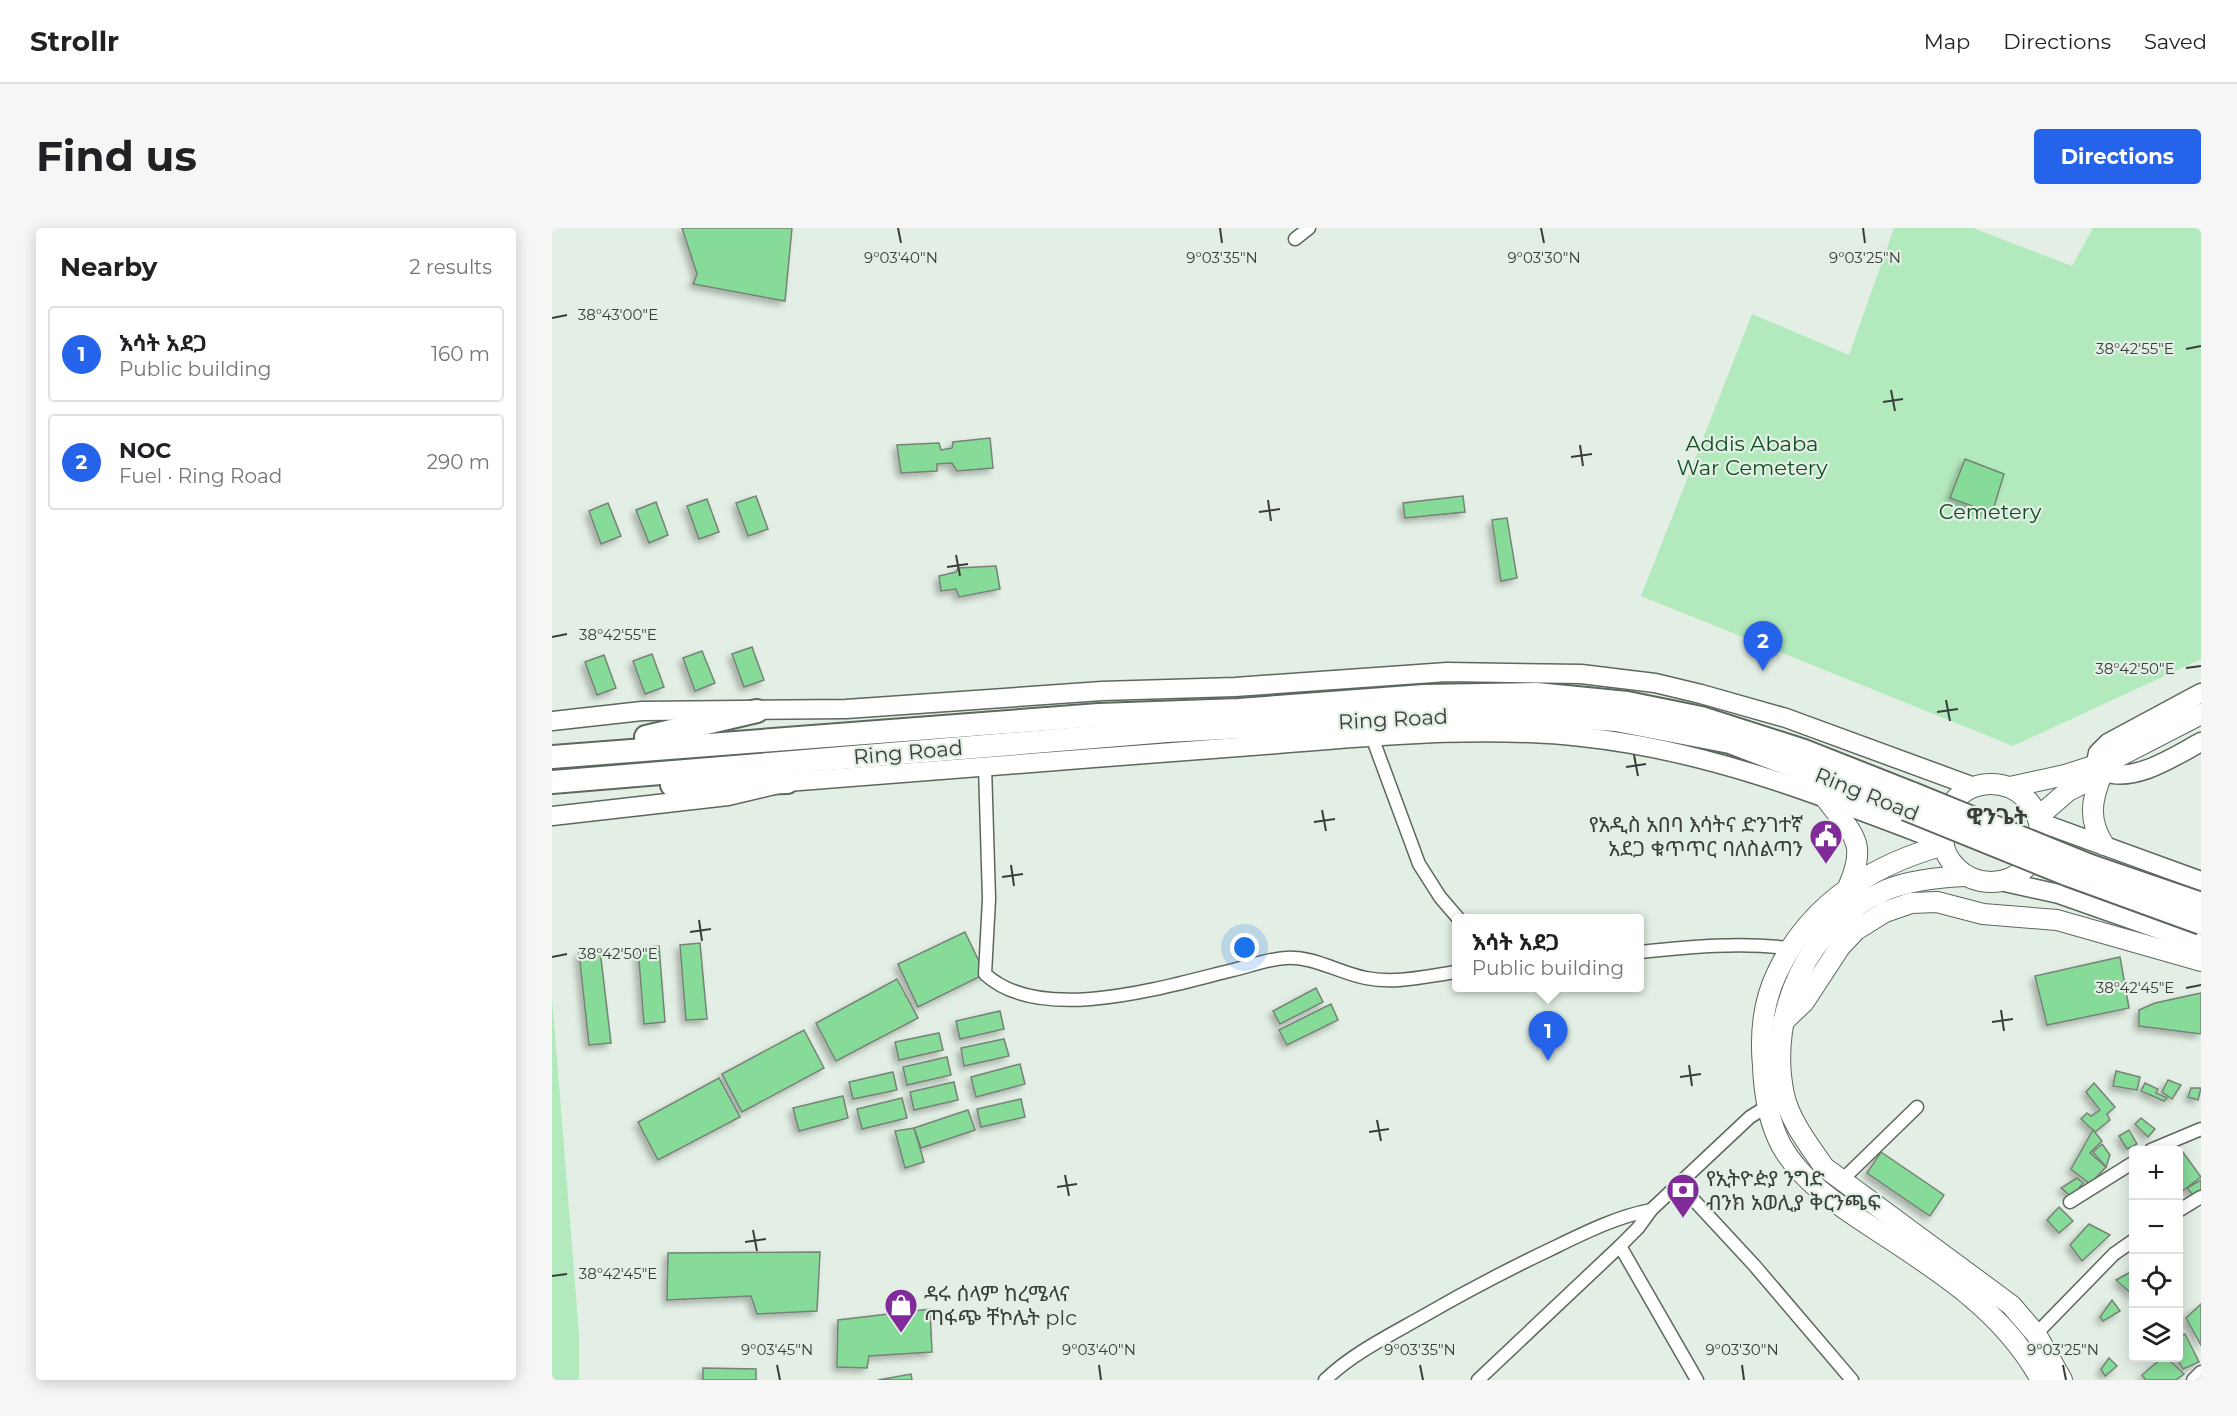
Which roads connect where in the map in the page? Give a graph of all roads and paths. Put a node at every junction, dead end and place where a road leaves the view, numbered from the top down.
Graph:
1 (1309, 228) edge
2 (1295, 239) dead end
3 (2201, 693) edge
4 (757, 711) junction
5 (2201, 714) edge
6 (552, 721) edge
7 (2201, 722) edge
8 (1372, 737) junction
9 (2201, 742) edge
10 (605, 751) junction
11 (552, 757) edge
12 (985, 766) junction
13 (2100, 771) junction
14 (600, 777) junction
15 (552, 782) edge
16 (787, 782) junction
17 (1974, 787) junction
18 (2010, 787) junction
19 (1827, 799) junction
20 (552, 816) edge
21 (2039, 820) junction
22 (1944, 843) junction
23 (2104, 845) junction
24 (1967, 876) junction
25 (2000, 881) junction
26 (2201, 881) edge
27 (1849, 885) junction
28 (2201, 904) edge
29 (1455, 914) edge
30 (2201, 922) edge
31 (2201, 944) edge
32 (1788, 948) junction
33 (1644, 952) edge
34 (2201, 961) edge
35 (1452, 973) edge
36 (1783, 1022) junction
37 (1784, 1096) junction
38 (1767, 1107) junction
39 (1917, 1107) dead end
40 (2201, 1129) edge
41 (2161, 1146) edge
42 (2129, 1165) edge
43 (1840, 1182) junction
44 (1678, 1183) junction
45 (2201, 1197) edge
46 (2070, 1202) dead end
47 (2183, 1208) edge
48 (1650, 1210) junction
49 (2129, 1243) edge
50 (1620, 1246) junction
51 (2036, 1334) junction
52 (2201, 1372) edge
53 (1325, 1380) edge
54 (1478, 1380) edge
55 (1697, 1380) edge
56 (1852, 1380) edge
57 (2041, 1380) edge
58 (2062, 1380) edge
59 (2193, 1380) edge

1 - 2 street
3 - 13 main road
4 - 6 main road, Ring Road
4 - 10 highway
4 - 17 main road, Ring Road
5 - 13 main road
7 - 13 main road
8 - 12 main road
8 - 19 main road
8 - 29 street
9 - 13 main road
10 - 11 highway, Ring Road
10 - 28 highway, Ring Road, bridge
12 - 16 main road
12 - 35 street
13 - 18 main road
13 - 21 main road
13 - 23 main road
14 - 15 highway, Ring Road
14 - 16 highway
14 - 30 highway, Ring Road, bridge
16 - 20 main road
17 - 18 main road
17 - 22 main road
18 - 21 main road
19 - 22 main road
19 - 27 main road
21 - 23 main road
21 - 25 main road
22 - 24 main road
22 - 27 main road
23 - 26 main road
24 - 25 main road
24 - 36 main road
25 - 31 main road
27 - 32 main road
32 - 33 street
32 - 38 main road
34 - 36 main road
36 - 37 main road
37 - 38 street
37 - 43 main road
38 - 44 street
38 - 57 main road
39 - 43 street
40 - 41 street
42 - 46 street
43 - 51 main road
44 - 48 street
44 - 56 street
45 - 47 street
48 - 50 street
48 - 53 street
49 - 51 street
50 - 54 street
50 - 55 street
51 - 58 main road
52 - 59 street

